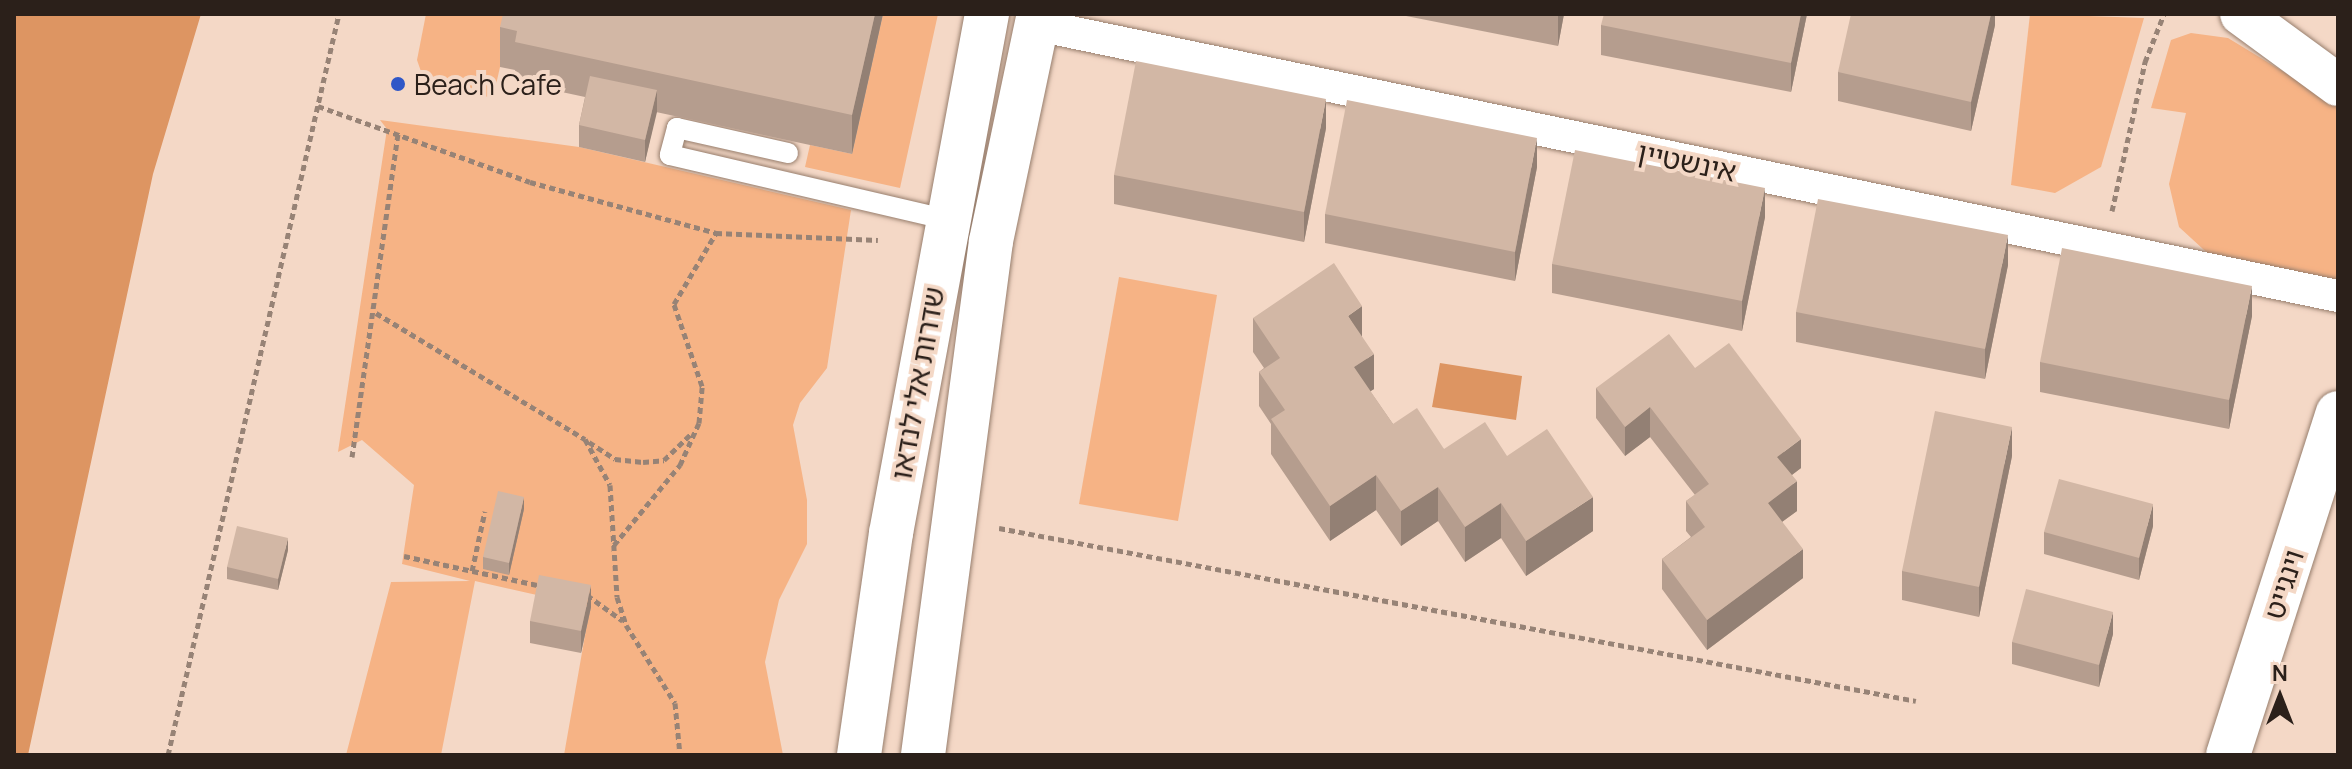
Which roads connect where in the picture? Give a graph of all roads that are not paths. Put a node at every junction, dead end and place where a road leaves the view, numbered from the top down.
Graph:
1 (987, 14) edge
2 (2241, 14) edge
3 (1038, 20) edge
4 (2338, 85) edge
5 (788, 153) dead end
6 (946, 219) junction
7 (2338, 296) edge
8 (2338, 413) edge
9 (859, 755) edge
10 (923, 755) edge
11 (2228, 755) edge

1 - 6 street, שדרות אלי לנדאו
2 - 4 street
3 - 7 street, אינשטיין
3 - 10 street, שדרות אלי לנדאו
5 - 6 lane
6 - 9 street, שדרות אלי לנדאו
8 - 11 street, וינגייט

